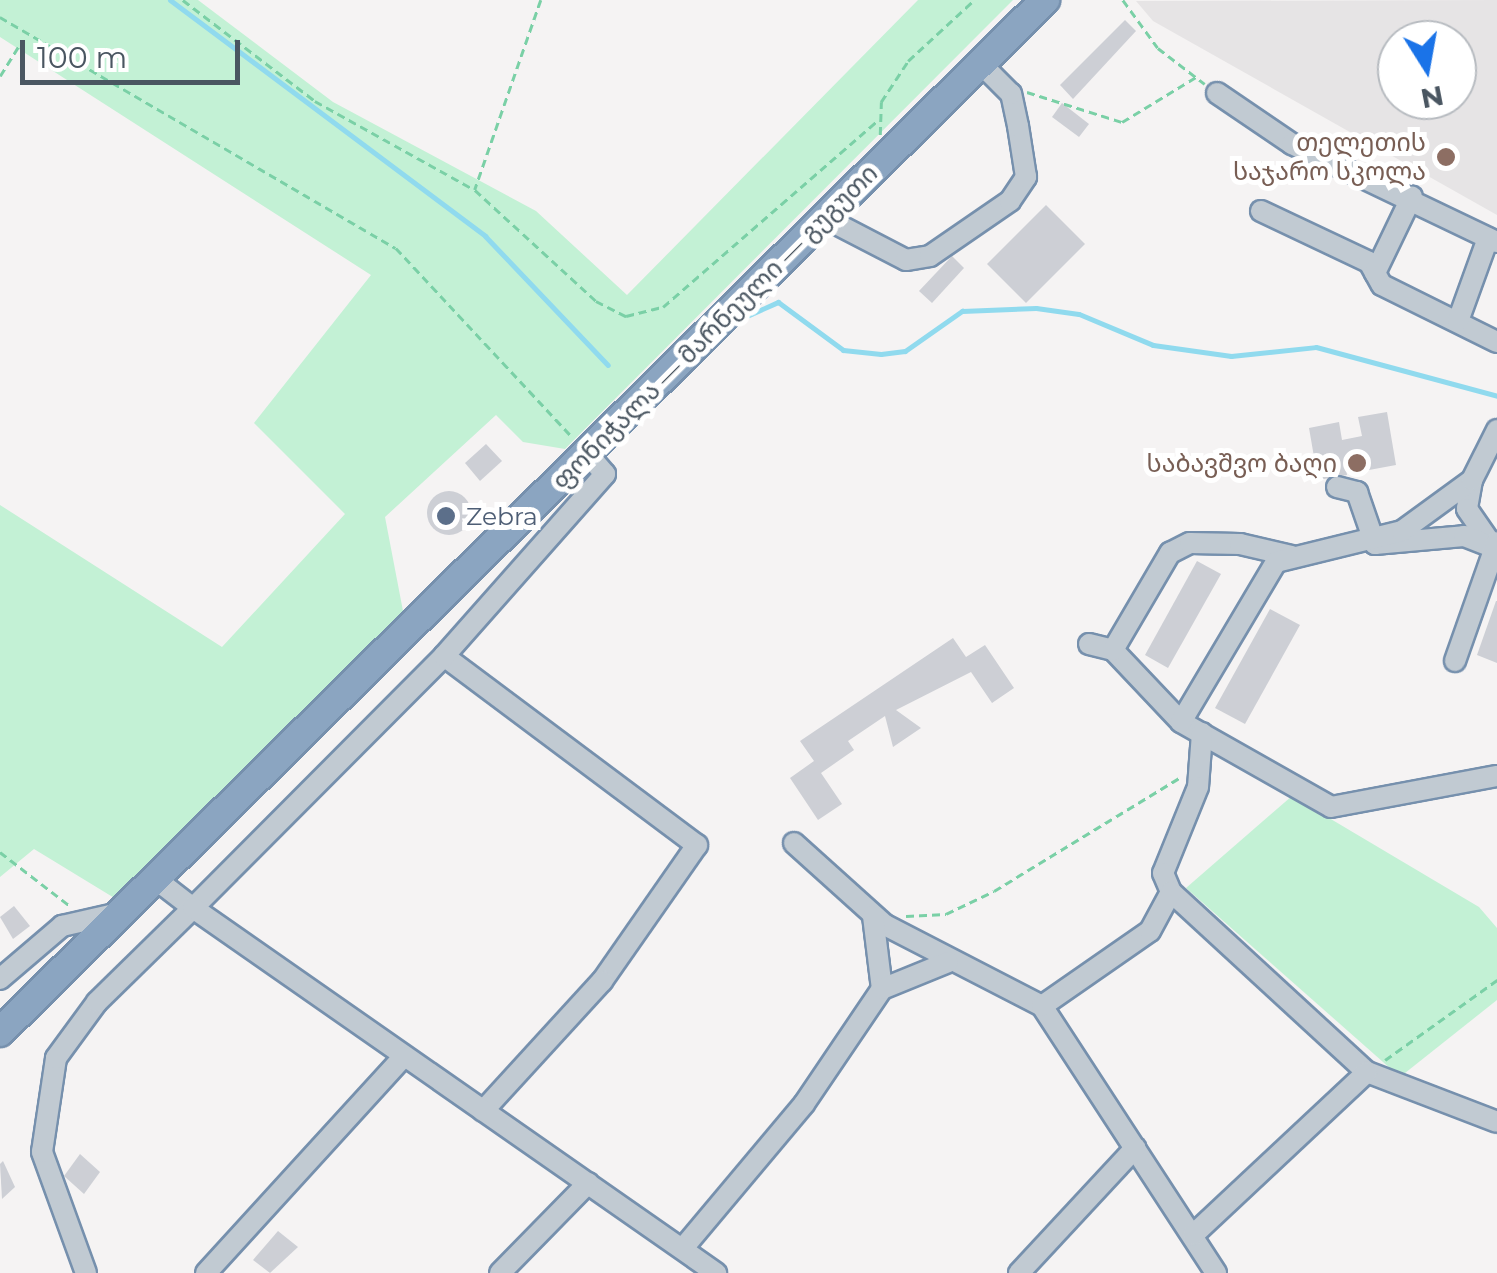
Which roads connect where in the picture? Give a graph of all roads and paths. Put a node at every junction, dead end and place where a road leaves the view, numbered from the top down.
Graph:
1 (182, 0) edge
2 (541, 0) edge
3 (974, 0) edge
4 (1045, 0) edge
5 (1123, 0) edge
6 (0, 16) edge
7 (18, 45) dead end
8 (982, 64) junction
9 (0, 76) edge
10 (1196, 77) junction
11 (1216, 92) joint
12 (1011, 94) junction
13 (879, 119) junction
14 (890, 154) junction
15 (475, 190) junction
16 (1412, 196) junction
17 (1262, 211) dead end
18 (826, 218) junction
19 (1492, 240) edge
20 (1375, 274) junction
21 (1458, 322) junction
22 (1497, 342) edge
23 (1497, 430) edge
24 (587, 453) junction
25 (1472, 480) junction
26 (1337, 487) dead end
27 (1374, 544) junction
28 (1496, 547) edge
29 (1311, 560) junction
30 (1089, 644) dead end
31 (1113, 650) junction
32 (444, 656) junction
33 (1455, 661) dead end
34 (1181, 722) junction
35 (1202, 734) junction
36 (1199, 766) junction
37 (1497, 776) edge
38 (794, 843) dead end
39 (0, 852) edge
40 (158, 881) junction
41 (1172, 892) junction
42 (192, 908) junction
43 (123, 912) junction
44 (873, 916) junction
45 (84, 917) junction
46 (948, 962) junction
47 (0, 980) edge
48 (1497, 980) edge
49 (882, 989) junction
50 (1042, 1006) junction
51 (0, 1032) edge
52 (403, 1056) junction
53 (1367, 1072) junction
54 (483, 1111) junction
55 (1497, 1122) edge
56 (1135, 1148) junction
57 (588, 1183) junction
58 (1193, 1236) junction
59 (684, 1247) junction
60 (86, 1273) edge
61 (206, 1273) edge
62 (500, 1273) edge
63 (716, 1273) edge
64 (1019, 1273) edge
65 (1216, 1273) edge

1 - 15 path
2 - 15 path
3 - 13 path
4 - 8 highway, ფონიჭალა — მარნეული — გუგუთი
5 - 10 path
6 - 24 path
7 - 9 path
8 - 12 street
8 - 14 highway, ფონიჭალა — მარნეული — გუგუთი
10 - 11 path
10 - 12 path
11 - 16 street
12 - 18 street
13 - 14 path
13 - 15 path
14 - 18 highway, ფონიჭალა — მარნეული — გუგუთი
16 - 19 street
16 - 20 street
17 - 20 street
18 - 24 highway, ფონიჭალა — მარნეული — გუგუთი
19 - 21 street
20 - 21 street
21 - 22 street
23 - 25 street
24 - 32 street
24 - 40 highway, ფონიჭალა — მარნეული — გუგუთი
25 - 27 street
25 - 28 street
26 - 27 street
27 - 28 street
27 - 29 street
28 - 33 street
29 - 31 street
29 - 34 street
30 - 31 street
31 - 34 street
32 - 42 street
32 - 54 street
34 - 35 street
35 - 36 street
35 - 37 street
36 - 41 street
36 - 44 path
38 - 44 street
39 - 45 path
40 - 42 street
40 - 43 highway, ფონიჭალა — მარნეული — გუგუთი
41 - 50 street
41 - 53 street
42 - 52 street
42 - 60 street
43 - 45 street
43 - 51 highway, ფონიჭალა — მარნეული — გუგუთი
44 - 46 street
44 - 49 street
45 - 47 street
46 - 49 street
46 - 50 street
48 - 53 path
49 - 59 street
50 - 56 street
52 - 54 street
52 - 61 street
53 - 55 street
53 - 58 street
54 - 57 street
56 - 58 street
56 - 64 street
57 - 59 street
57 - 62 street
58 - 65 street
59 - 63 street

